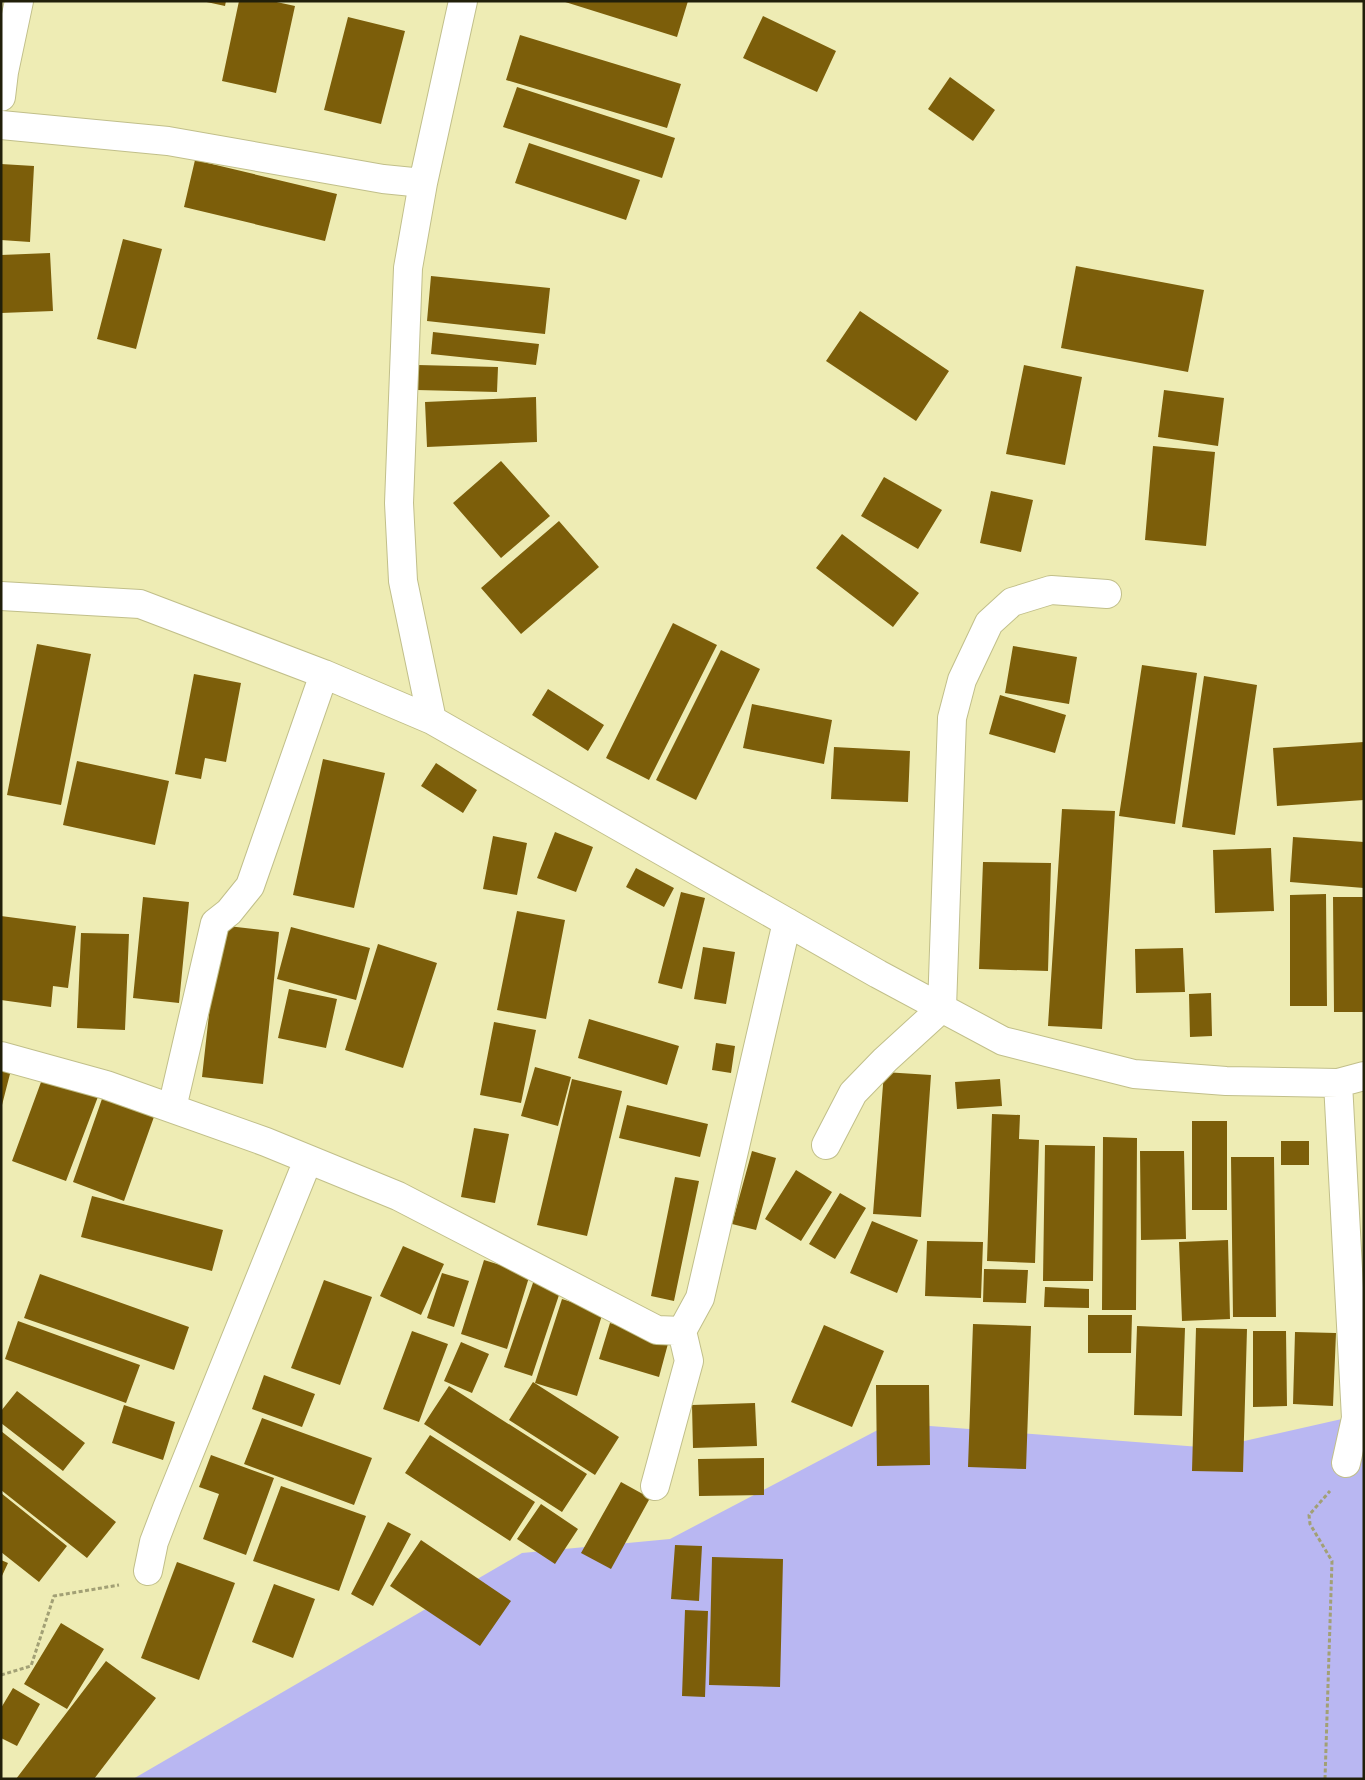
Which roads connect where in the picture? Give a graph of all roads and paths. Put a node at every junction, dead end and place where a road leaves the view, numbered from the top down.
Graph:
1 (19, 1) edge
2 (463, 1) edge
3 (1, 97) edge
4 (1, 125) edge
5 (423, 184) junction
6 (1107, 594) dead end
7 (1, 596) edge
8 (324, 674) junction
9 (432, 720) junction
10 (787, 922) junction
11 (942, 1008) junction
12 (1, 1056) edge
13 (1351, 1079) edge
14 (172, 1108) junction
15 (826, 1145) dead end
16 (308, 1160) junction
17 (682, 1331) junction
18 (1346, 1463) joint
19 (655, 1486) dead end
20 (148, 1570) joint
21 (1, 1675) edge
22 (1325, 1779) edge

1 - 3 street
2 - 5 street
4 - 5 street
5 - 9 street
6 - 11 street
7 - 8 street
8 - 9 street
8 - 14 street
9 - 10 street
10 - 11 street
10 - 17 street
11 - 13 street
11 - 15 street
12 - 14 street
13 - 18 street
14 - 16 street
16 - 17 street
16 - 20 street
17 - 19 street
18 - 22 path
20 - 21 path

